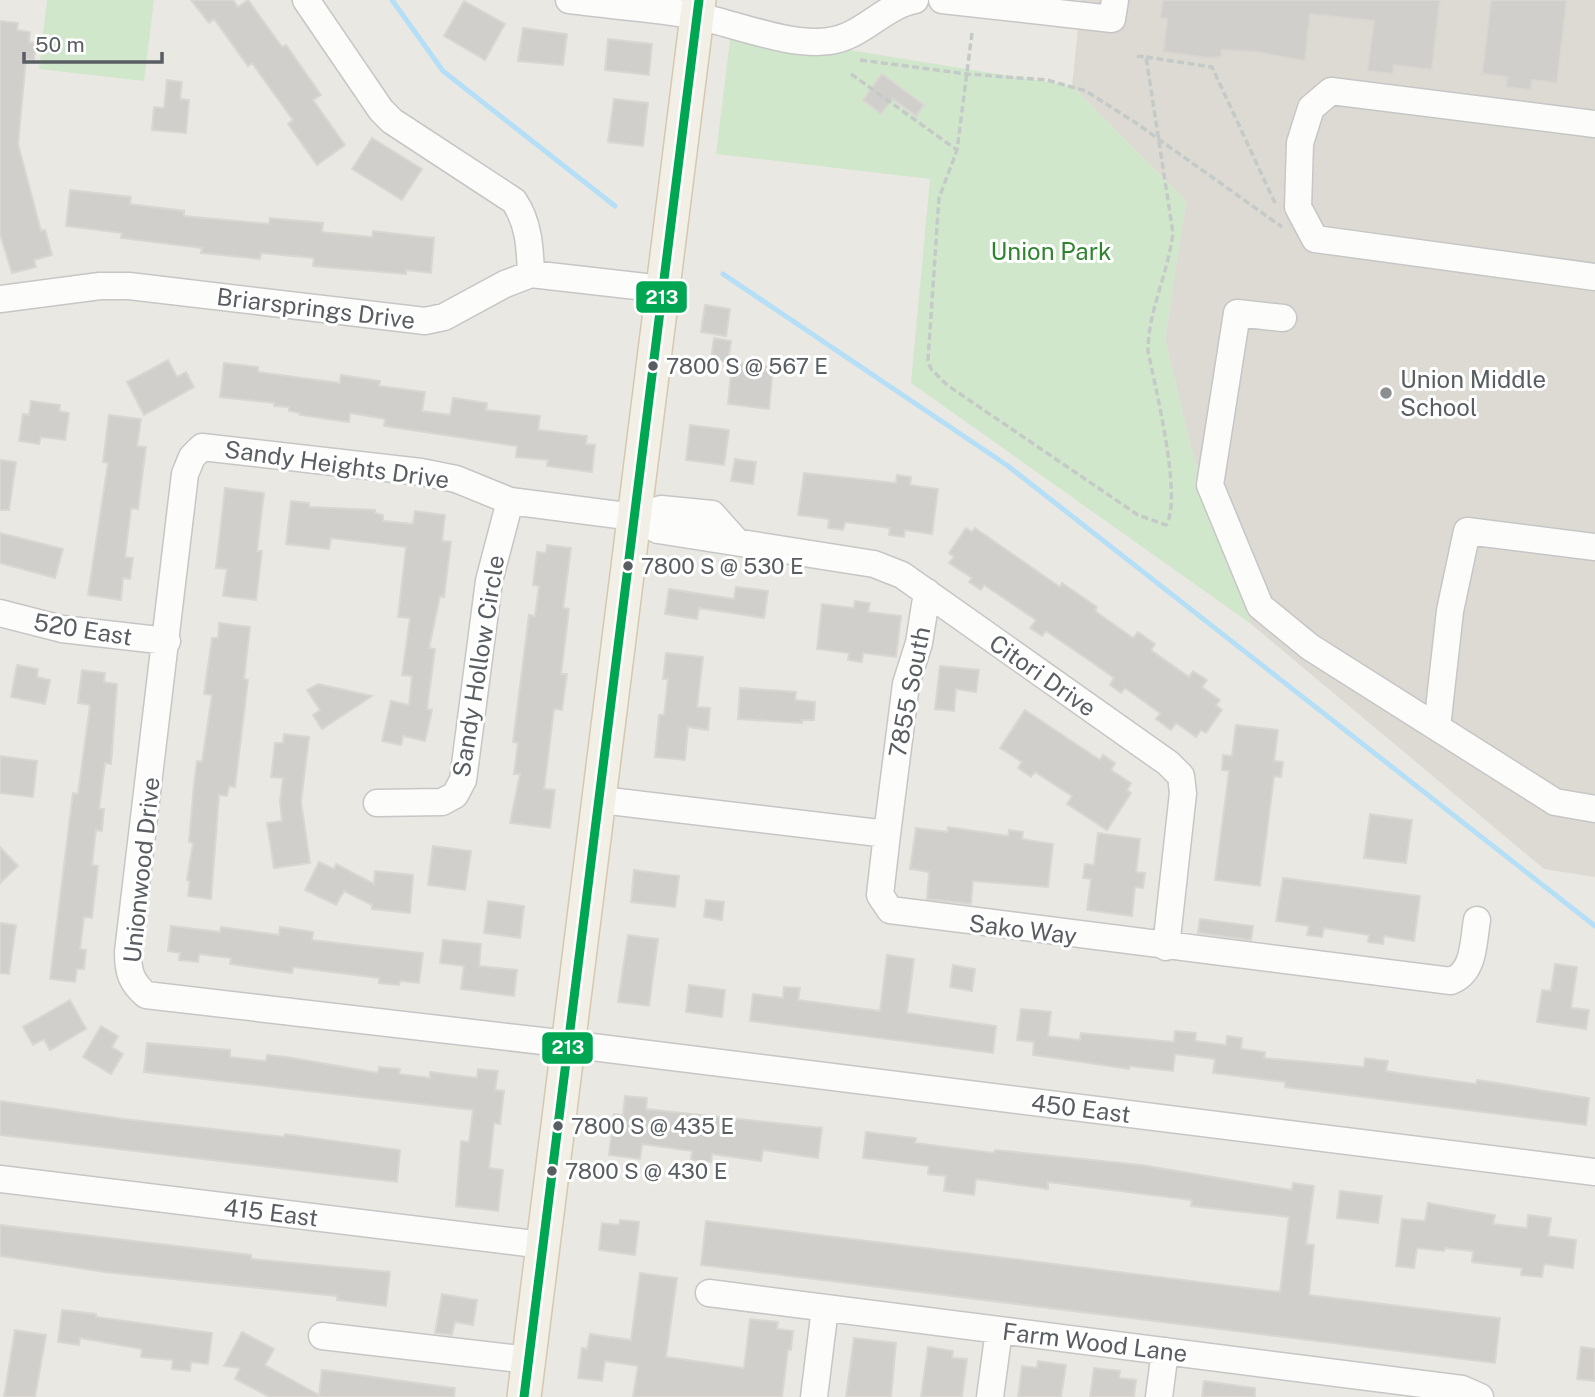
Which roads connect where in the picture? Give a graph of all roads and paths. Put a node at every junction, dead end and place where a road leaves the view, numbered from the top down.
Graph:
1 (306, 0) edge
2 (915, 0) edge
3 (942, 0) edge
4 (1115, 0) edge
5 (585, 1) edge
6 (698, 8) edge
7 (972, 33) dead end
8 (1133, 56) dead end
9 (1146, 57) junction
10 (860, 60) dead end
11 (851, 74) dead end
12 (967, 74) junction
13 (1595, 124) edge
14 (1160, 143) junction
15 (957, 150) junction
16 (1275, 204) dead end
17 (1280, 216) dead end
18 (531, 274) junction
19 (1595, 277) edge
20 (663, 289) junction
21 (0, 299) edge
22 (1283, 318) dead end
23 (202, 447) joint
24 (510, 500) junction
25 (634, 517) junction
26 (1595, 547) edge
27 (927, 592) junction
28 (0, 612) edge
29 (167, 641) junction
30 (1437, 727) junction
31 (601, 800) junction
32 (377, 803) dead end
33 (1595, 809) edge
34 (887, 834) junction
35 (1477, 920) dead end
36 (1166, 947) junction
37 (568, 1044) junction
38 (1595, 1172) edge
39 (0, 1179) edge
40 (543, 1245) junction
41 (709, 1293) dead end
42 (825, 1307) junction
43 (999, 1330) junction
44 (322, 1336) dead end
45 (1165, 1351) junction
46 (528, 1360) junction
47 (1330, 1385) edge
48 (524, 1397) edge
49 (814, 1397) edge
50 (990, 1397) edge
51 (1159, 1397) edge
52 (1480, 1397) edge

1 - 18 street
2 - 6 street
3 - 4 street
5 - 6 street
6 - 20 main road
7 - 12 path
8 - 9 path
9 - 14 path
9 - 16 path
10 - 12 path
11 - 15 path
12 - 14 path
12 - 15 path
13 - 19 street
14 - 15 path
14 - 17 path
18 - 20 street, Briarsprings Drive
18 - 21 street, Briarsprings Drive
20 - 25 main road
22 - 30 street
23 - 24 street, Sandy Heights Drive
23 - 29 street, Unionwood Drive
24 - 25 street, Sandy Heights Drive
24 - 32 street, Sandy Hollow Circle
25 - 27 street, Citori Drive
25 - 31 main road
26 - 30 street
27 - 34 street, 7855 South
27 - 36 street, Citori Drive
28 - 29 street, 520 East
29 - 37 street, Unionwood Drive
30 - 33 street
31 - 34 street
31 - 37 main road
34 - 36 street, Sako Way
35 - 36 street, Sako Way
37 - 38 street, 450 East
37 - 40 main road
39 - 40 street, 415 East
40 - 46 main road
41 - 42 street, Farm Wood Lane
42 - 43 street, Farm Wood Lane
42 - 49 street
43 - 45 street, Farm Wood Lane
43 - 50 street
44 - 46 street
45 - 47 street, Farm Wood Lane
45 - 51 street
46 - 48 main road
47 - 52 street, Farm Wood Lane

